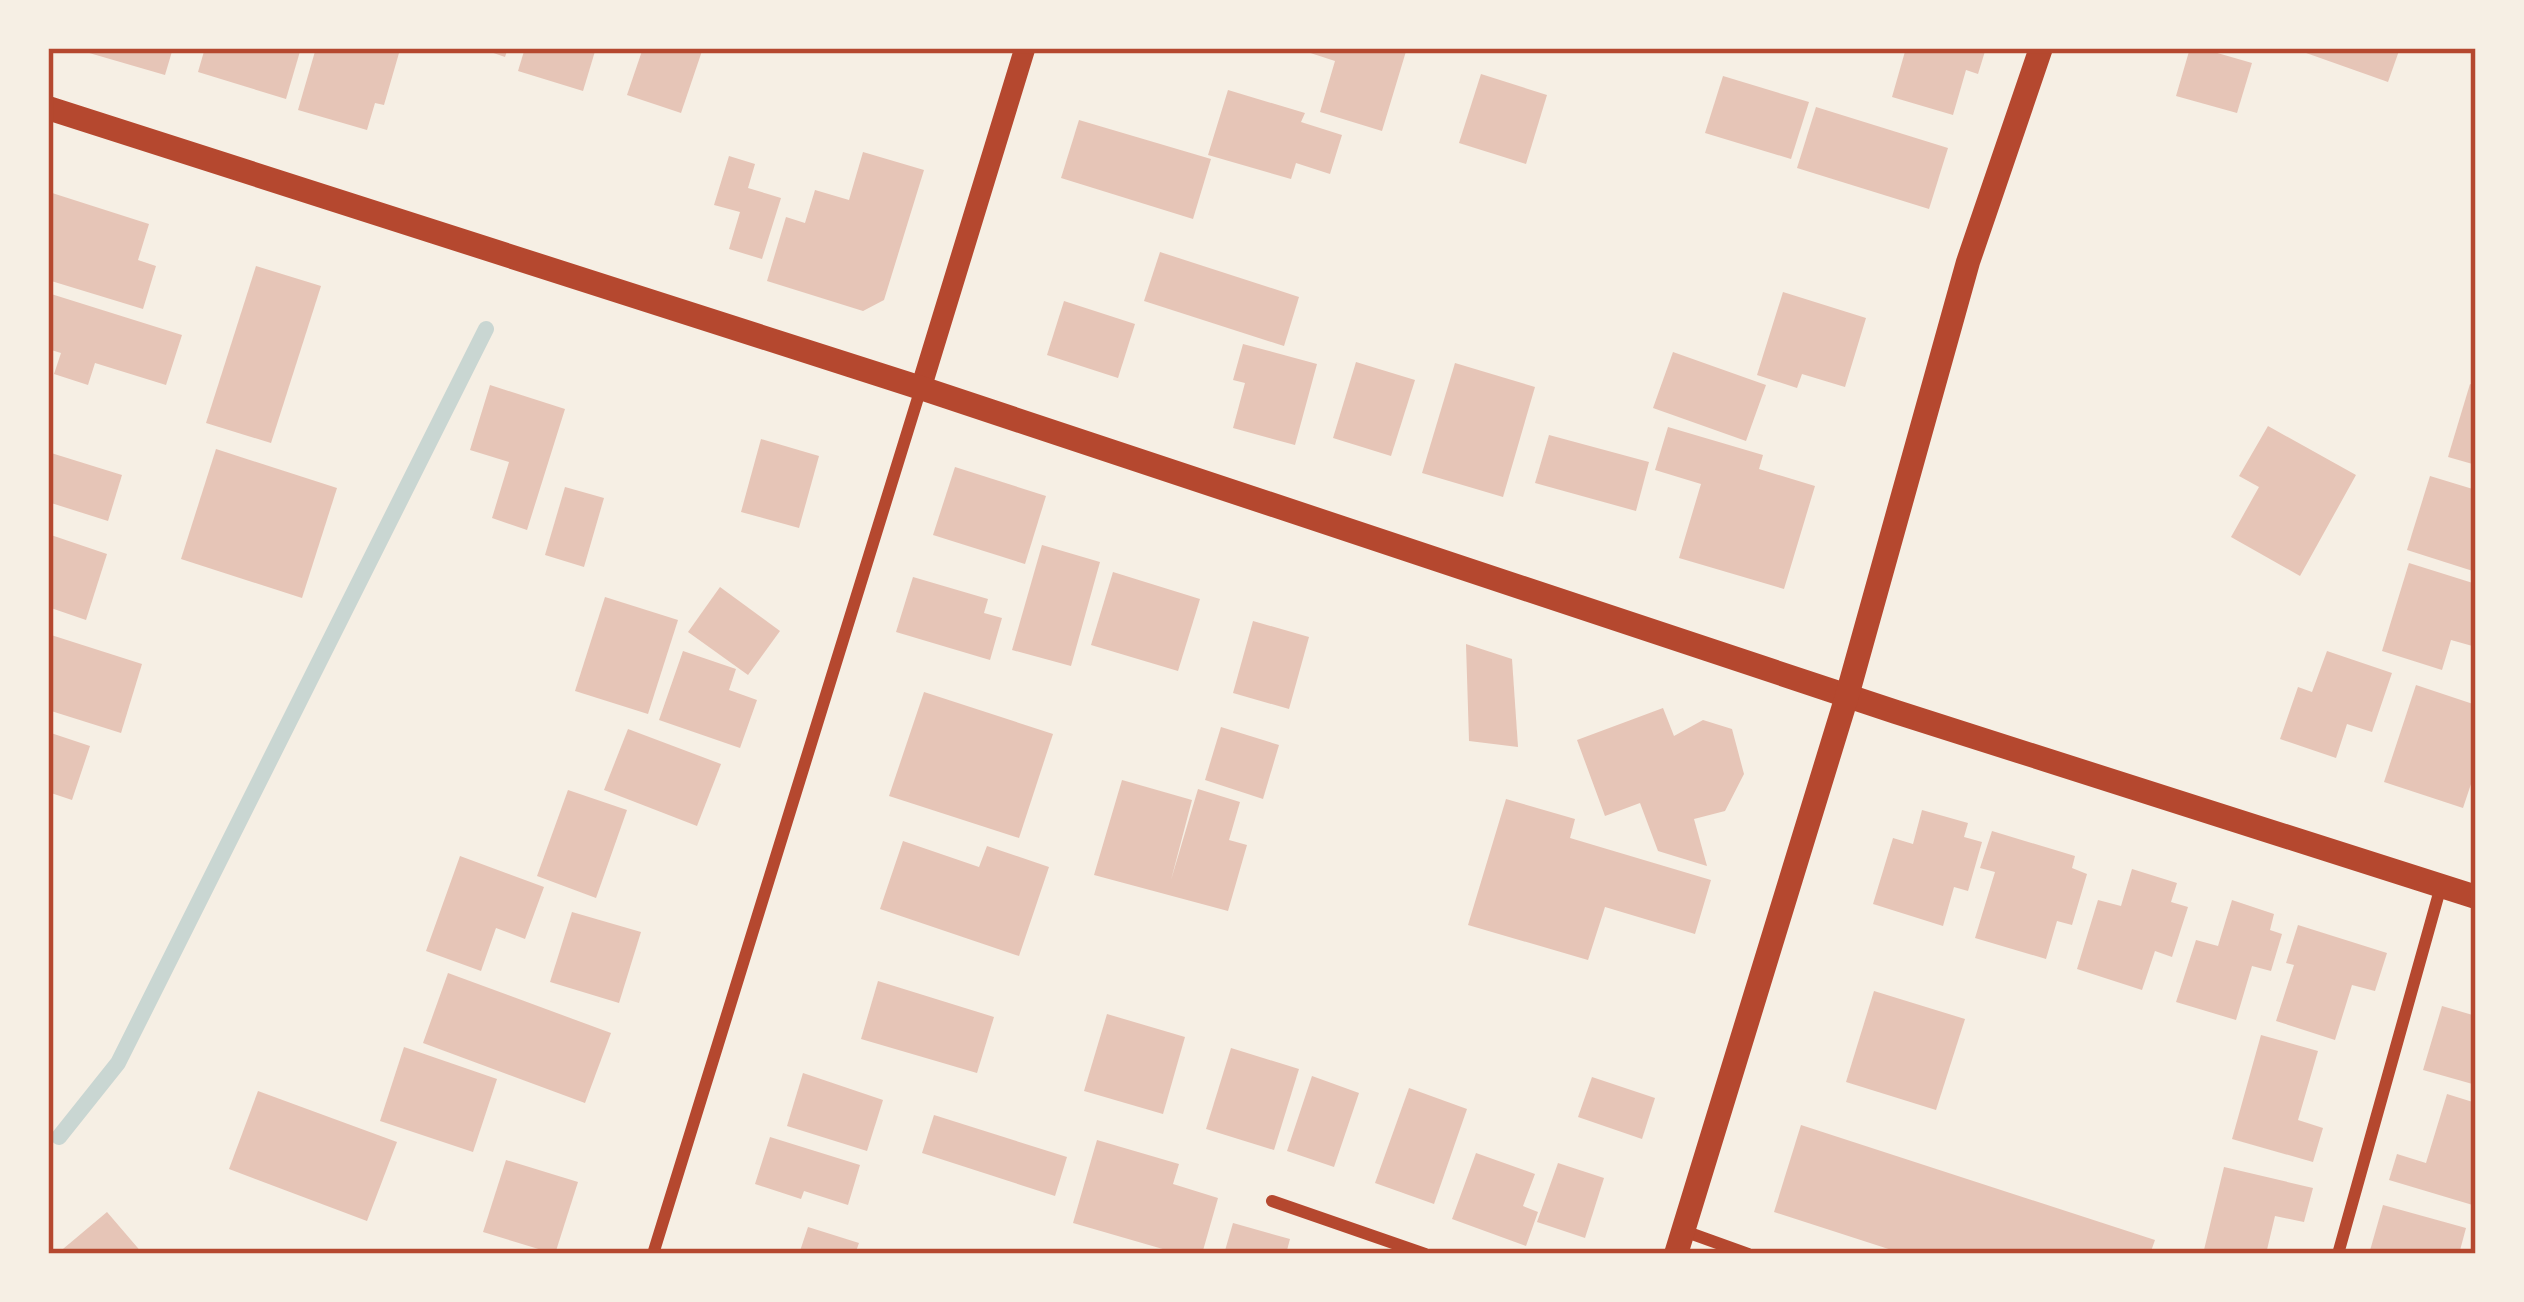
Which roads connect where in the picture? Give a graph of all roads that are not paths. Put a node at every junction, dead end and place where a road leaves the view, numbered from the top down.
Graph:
1 (1025, 48) edge
2 (2041, 48) edge
3 (48, 108) edge
4 (921, 388) junction
5 (1847, 696) junction
6 (2441, 886) junction
7 (2476, 897) edge
8 (1272, 1201) dead end
9 (1680, 1243) edge
10 (653, 1254) edge
11 (1425, 1254) edge
12 (1748, 1254) edge
13 (2338, 1254) edge

1 - 4 street
2 - 5 main road
3 - 4 main road
4 - 5 main road
4 - 10 street
5 - 6 main road
5 - 9 main road
6 - 7 main road
6 - 13 street
8 - 11 street
9 - 12 street

